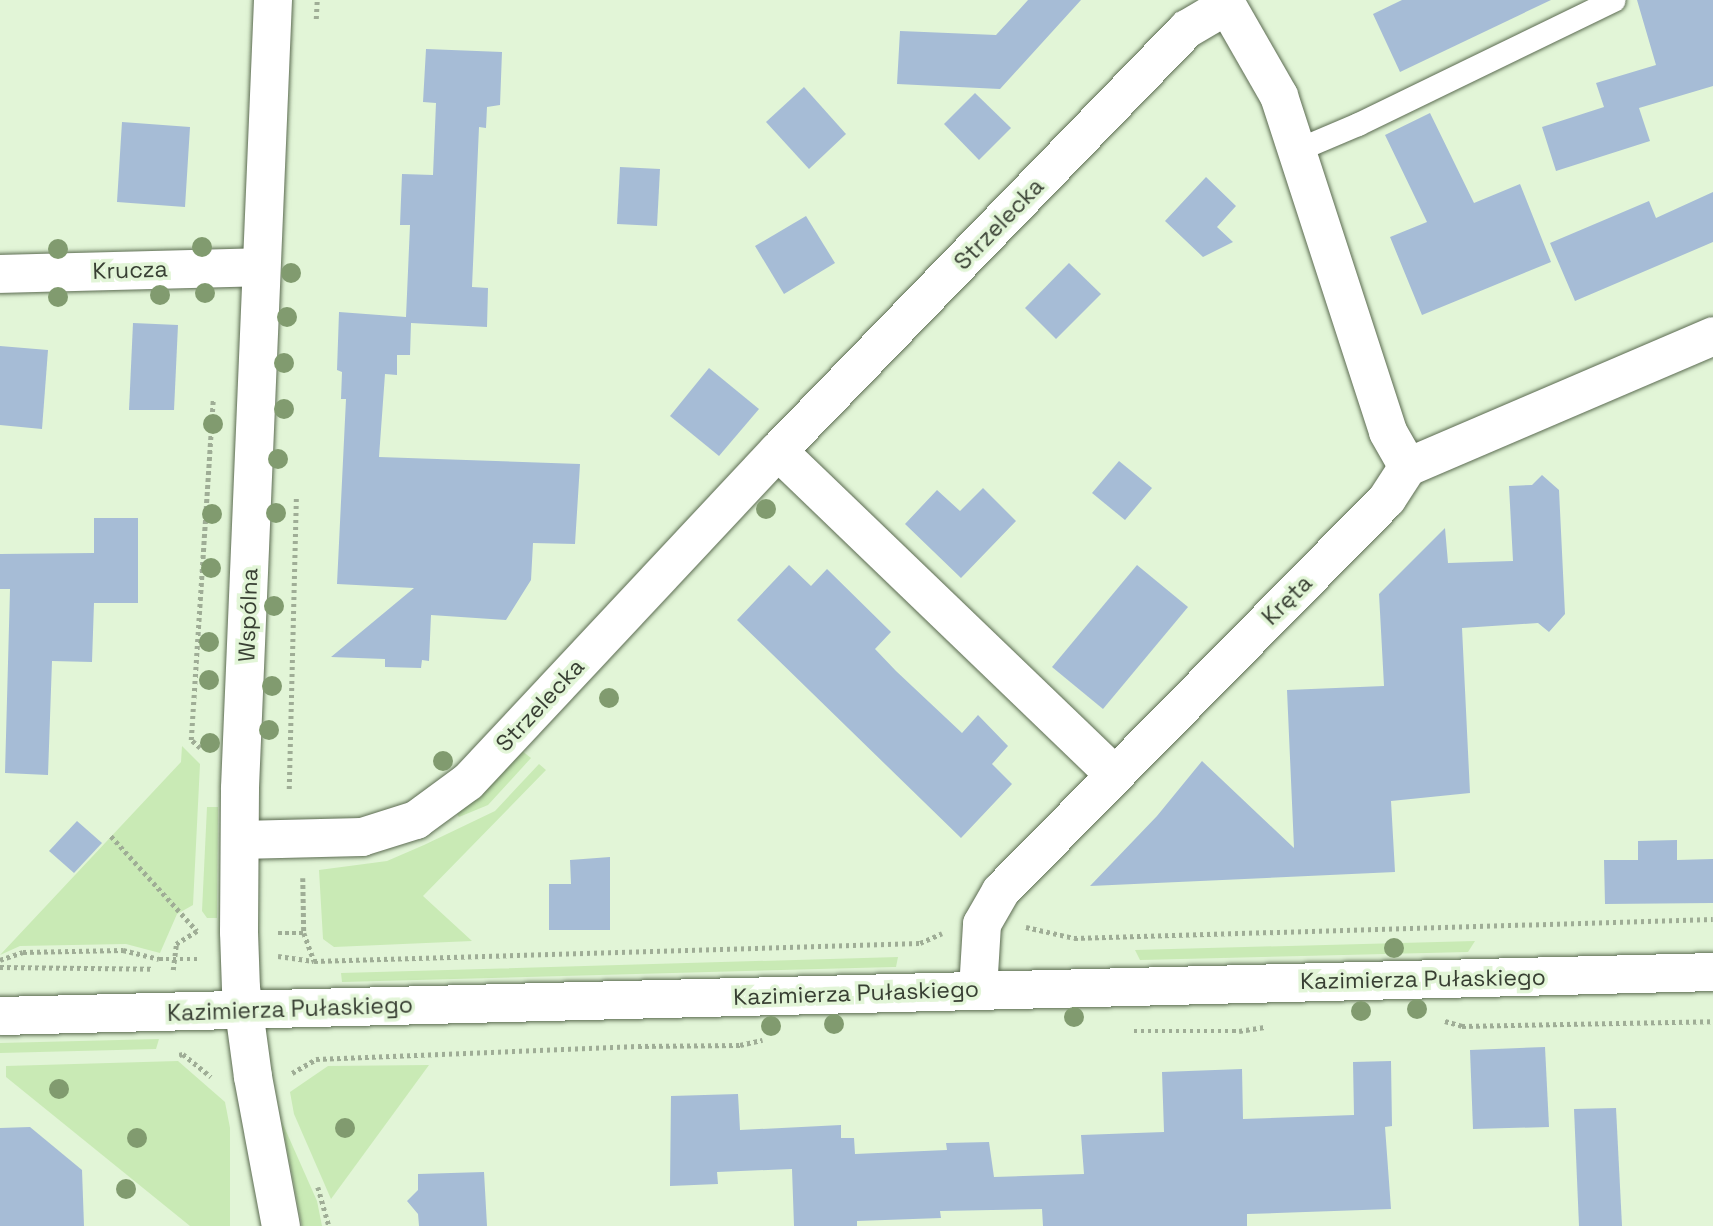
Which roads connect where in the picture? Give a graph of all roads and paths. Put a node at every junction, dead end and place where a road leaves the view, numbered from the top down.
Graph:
1 (273, 0) edge
2 (317, 0) edge
3 (1613, 0) edge
4 (1225, 3) edge
5 (316, 27) dead end
6 (1299, 149) junction
7 (259, 267) junction
8 (0, 274) edge
9 (1713, 336) edge
10 (213, 396) dead end
11 (778, 451) junction
12 (1408, 467) junction
13 (296, 491) dead end
14 (206, 752) dead end
15 (1115, 775) junction
16 (289, 789) dead end
17 (111, 836) dead end
18 (240, 840) junction
19 (303, 866) dead end
20 (1713, 919) edge
21 (1023, 926) dead end
22 (269, 932) dead end
23 (943, 932) dead end
24 (304, 933) junction
25 (1061, 935) junction
26 (1058, 948) dead end
27 (269, 953) dead end
28 (206, 956) dead end
29 (0, 960) edge
30 (173, 961) junction
31 (314, 961) junction
32 (0, 967) edge
33 (1713, 972) edge
34 (978, 990) junction
35 (244, 1011) junction
36 (0, 1016) edge
37 (1438, 1020) dead end
38 (1713, 1021) edge
39 (1275, 1026) dead end
40 (1122, 1030) dead end
41 (765, 1039) dead end
42 (174, 1046) dead end
43 (282, 1074) dead end
44 (218, 1082) dead end
45 (281, 1226) edge

1 - 7 street, Wspólna
2 - 5 path
3 - 6 lane
4 - 6 street, Strzelecka
4 - 11 street, Strzelecka
6 - 12 street, Strzelecka
7 - 8 street, Krucza
7 - 18 street, Wspólna
9 - 12 street
10 - 14 path
11 - 15 street
11 - 18 street, Strzelecka
12 - 15 street, Kręta
13 - 16 path
15 - 34 street, Kręta
17 - 30 path
18 - 35 street, Wspólna
19 - 24 path
20 - 25 path
21 - 25 path
22 - 24 path
23 - 31 path
24 - 31 path
25 - 26 path
27 - 31 path
28 - 30 path
29 - 30 path
30 - 32 path
33 - 34 street, Kazimierza Pułaskiego
34 - 35 street, Kazimierza Pułaskiego
35 - 36 street, Kazimierza Pułaskiego
35 - 45 street, Wspólna
37 - 38 path
39 - 40 path
41 - 43 path
42 - 44 path

